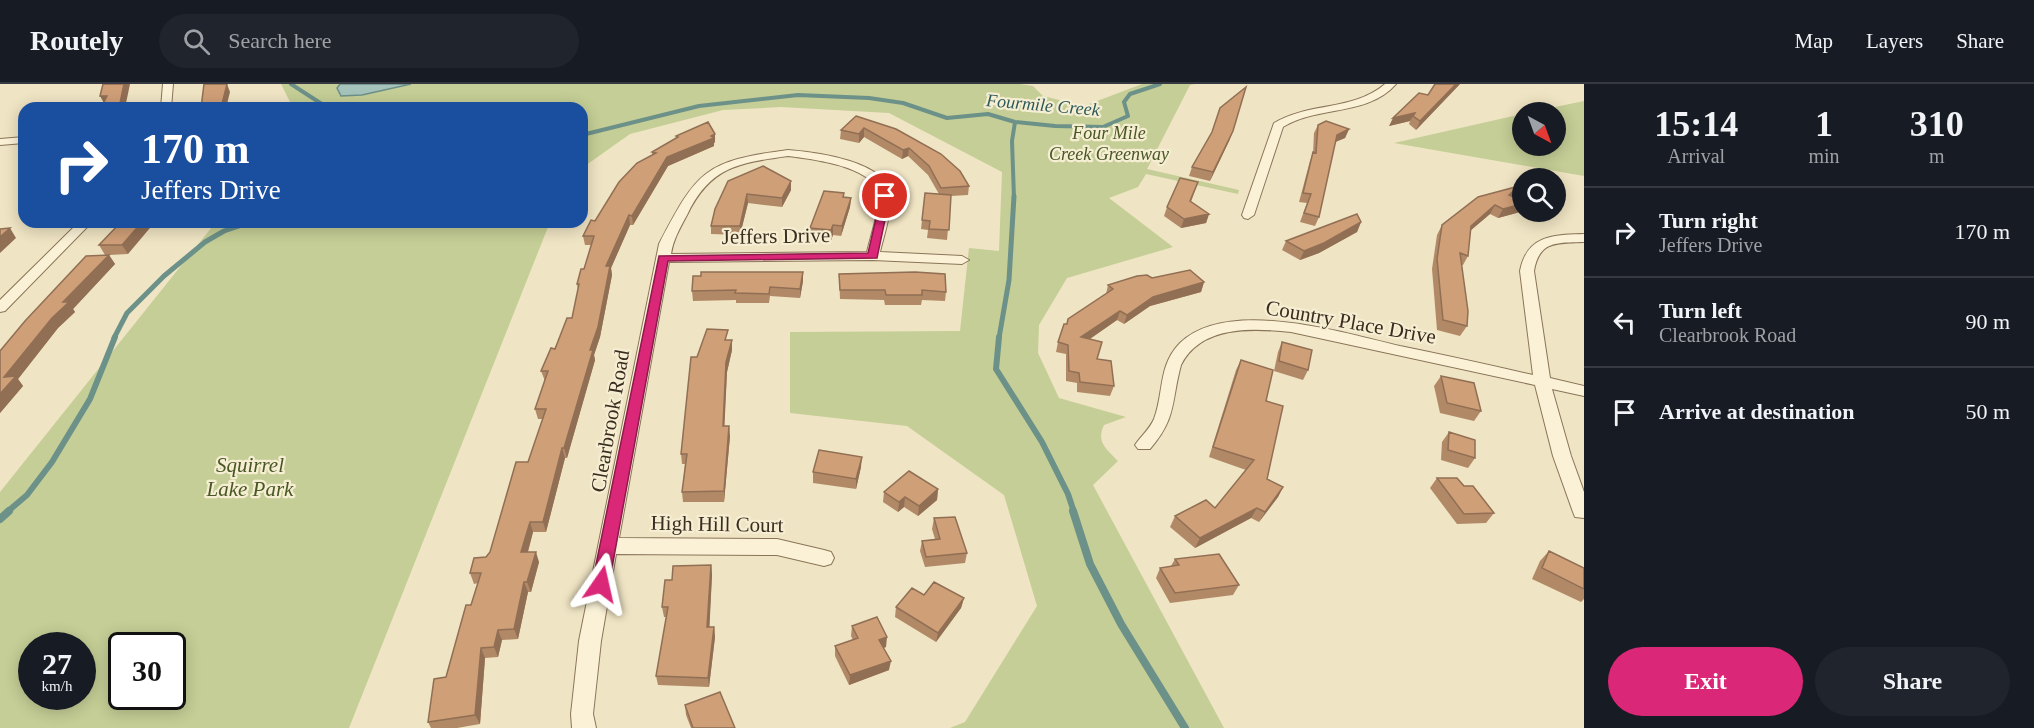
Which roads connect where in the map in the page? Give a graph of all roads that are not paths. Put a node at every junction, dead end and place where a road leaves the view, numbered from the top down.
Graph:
1 (168, 84) edge
2 (1391, 84) edge
3 (166, 102) edge
4 (18, 140) edge
5 (0, 142) edge
6 (1248, 215) dead end
7 (80, 228) edge
8 (1584, 238) edge
9 (873, 256) junction
10 (663, 258) junction
11 (962, 261) dead end
12 (0, 308) edge
13 (1542, 381) junction
14 (1584, 391) edge
15 (1144, 445) dead end
16 (1582, 512) dead end
17 (608, 546) junction
18 (824, 558) dead end
19 (584, 728) edge

1 - 3 street
2 - 6 street
4 - 5 street
7 - 12 street
8 - 13 street
9 - 10 street, Jeffers Drive
9 - 10 street, Clearbrook Road
9 - 11 street, Jeffers Drive
10 - 17 street, Clearbrook Road
13 - 14 street, Country Place Drive
13 - 15 street, Country Place Drive
13 - 16 street
17 - 18 street, High Hill Court
17 - 19 street, Clearbrook Road

